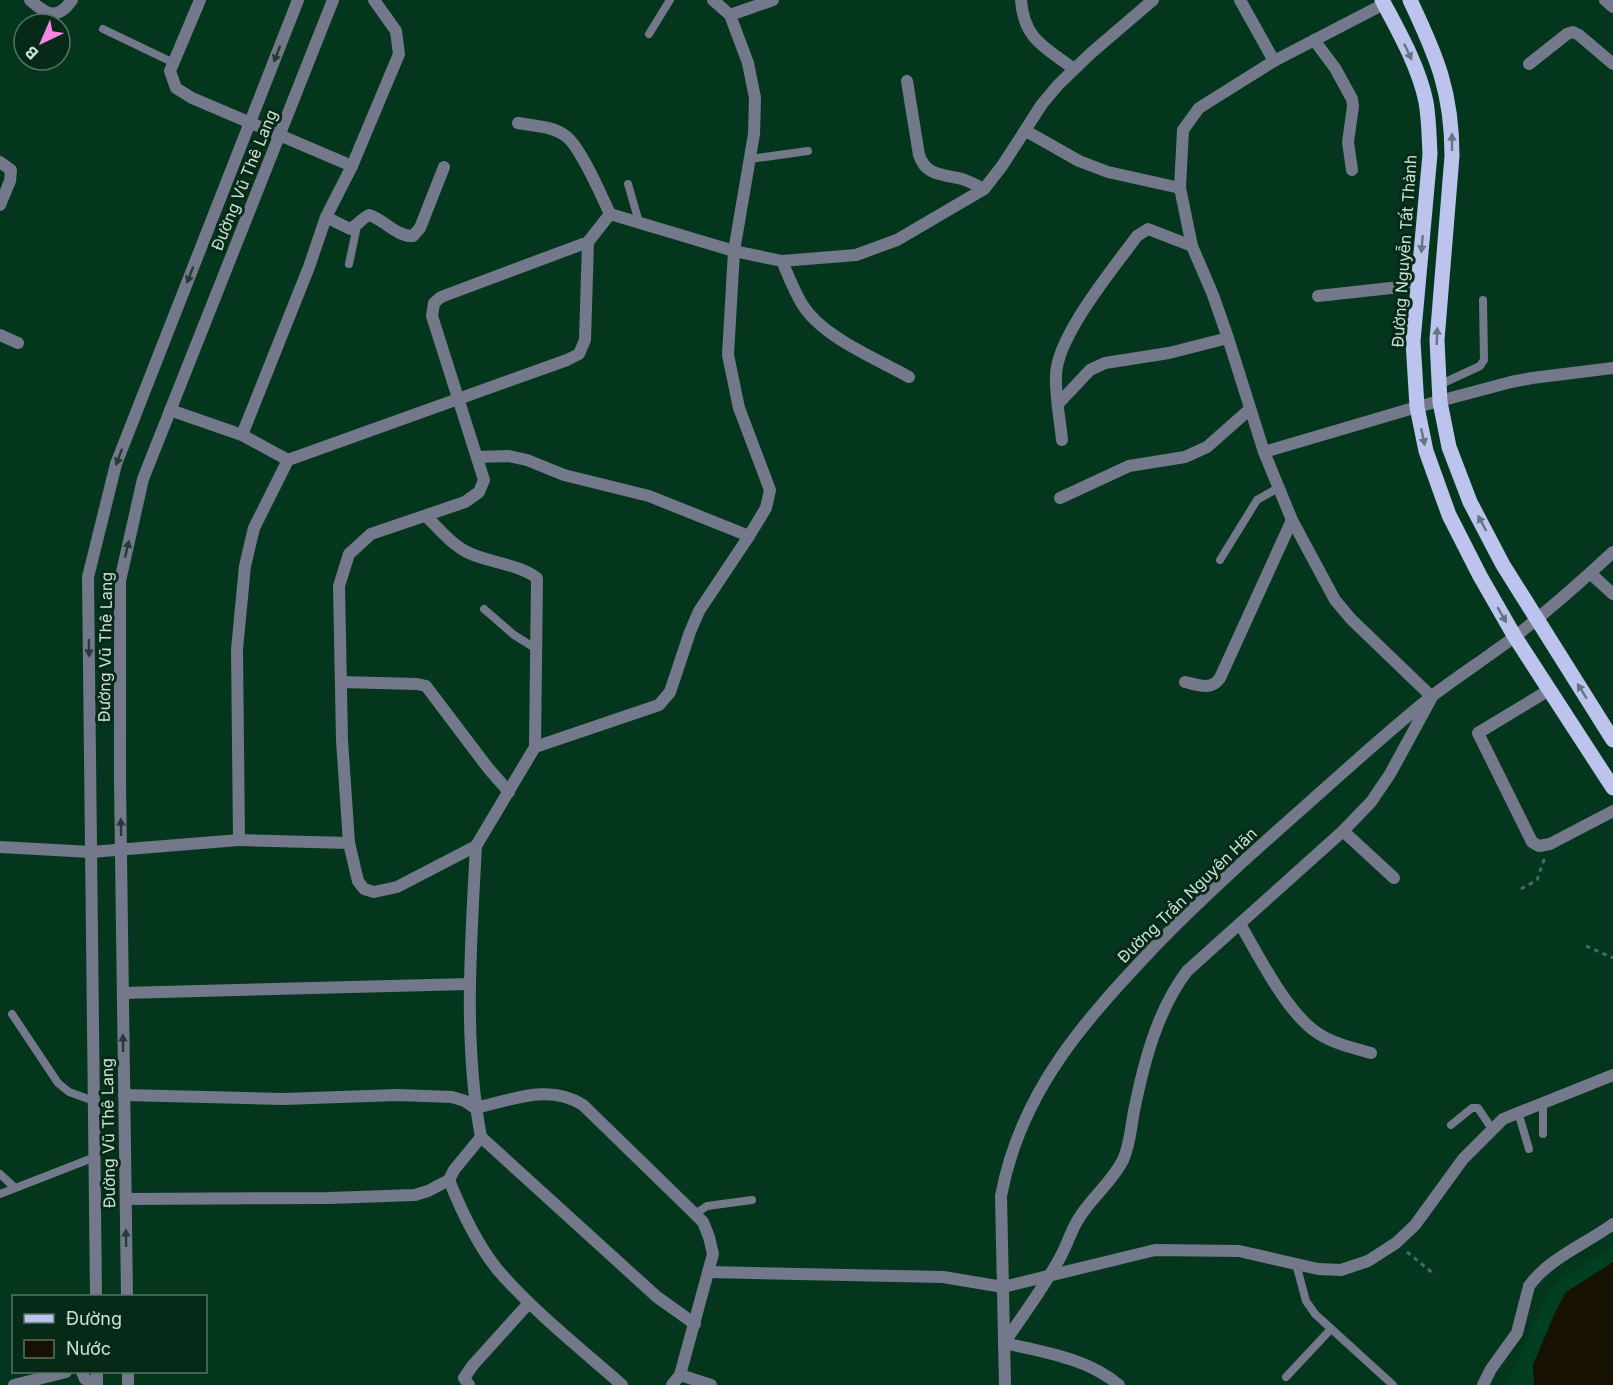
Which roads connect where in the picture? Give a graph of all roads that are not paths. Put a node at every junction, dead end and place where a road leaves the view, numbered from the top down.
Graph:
1 (30, 0) edge
2 (72, 0) edge
3 (200, 0) edge
4 (298, 0) edge
5 (333, 0) edge
6 (374, 0) edge
7 (670, 0) edge
8 (713, 0) edge
9 (773, 0) edge
10 (1021, 0) edge
11 (1153, 0) edge
12 (1240, 0) edge
13 (1410, 0) edge
14 (1605, 0) edge
15 (1383, 2) edge
16 (1613, 7) edge
17 (730, 15) junction
18 (103, 29) dead end
19 (649, 34) dead end
20 (1314, 40) junction
21 (1274, 61) junction
22 (174, 63) junction
23 (1529, 64) dead end
24 (1613, 64) edge
25 (1074, 69) junction
26 (907, 81) dead end
27 (250, 123) junction
28 (518, 123) dead end
29 (1026, 131) junction
30 (279, 135) junction
31 (808, 151) dead end
32 (750, 159) junction
33 (0, 162) edge
34 (352, 166) junction
35 (444, 166) dead end
36 (1352, 170) dead end
37 (628, 184) dead end
38 (1180, 188) junction
39 (984, 189) junction
40 (0, 205) edge
41 (610, 214) junction
42 (326, 217) junction
43 (639, 222) junction
44 (357, 226) junction
45 (588, 242) junction
46 (1192, 246) junction
47 (734, 251) junction
48 (782, 261) junction
49 (349, 264) dead end
50 (1418, 285) junction
51 (1318, 296) dead end
52 (1483, 300) dead end
53 (0, 336) edge
54 (1228, 338) junction
55 (18, 343) dead end
56 (1613, 368) edge
57 (909, 376) dead end
58 (1439, 385) junction
59 (457, 398) junction
60 (1440, 402) junction
61 (1058, 404) junction
62 (1417, 407) junction
63 (1250, 409) junction
64 (170, 410) junction
65 (242, 435) junction
66 (1062, 440) dead end
67 (1264, 452) junction
68 (478, 457) junction
69 (288, 460) junction
70 (1278, 488) junction
71 (1060, 498) dead end
72 (426, 516) junction
73 (1292, 520) junction
74 (749, 536) junction
75 (1613, 552) edge
76 (1220, 560) dead end
77 (1590, 573) junction
78 (1613, 594) edge
79 (484, 609) dead end
80 (1537, 619) junction
81 (1515, 637) junction
82 (535, 648) junction
83 (341, 682) junction
84 (1185, 682) dead end
85 (1549, 690) junction
86 (1432, 697) junction
87 (1613, 740) edge
88 (535, 747) junction
89 (1613, 788) edge
90 (509, 792) junction
91 (1613, 811) edge
92 (1343, 831) junction
93 (239, 840) junction
94 (349, 843) junction
95 (476, 846) junction
96 (0, 847) edge
97 (121, 849) junction
98 (91, 852) junction
99 (1394, 878) dead end
100 (1240, 924) junction
101 (469, 984) junction
102 (123, 993) junction
103 (12, 1014) dead end
104 (1371, 1053) dead end
105 (1613, 1076) edge
106 (124, 1095) junction
107 (94, 1101) junction
108 (1543, 1103) junction
109 (475, 1108) junction
110 (1518, 1112) junction
111 (1451, 1125) dead end
112 (1492, 1129) junction
113 (1543, 1134) dead end
114 (481, 1137) junction
115 (1529, 1149) dead end
116 (94, 1157) junction
117 (0, 1173) edge
118 (449, 1180) junction
119 (14, 1187) junction
120 (0, 1194) edge
121 (126, 1199) junction
122 (752, 1200) dead end
123 (695, 1214) junction
124 (1613, 1224) edge
125 (1296, 1264) junction
126 (709, 1272) junction
127 (1051, 1274) junction
128 (1003, 1287) junction
129 (96, 1295) edge
130 (127, 1295) edge
131 (529, 1303) junction
132 (695, 1324) junction
133 (1331, 1329) junction
134 (1004, 1343) junction
135 (59, 1373) edge
136 (83, 1373) edge
137 (1286, 1377) dead end
138 (676, 1380) edge
139 (14, 1385) edge
140 (97, 1385) edge
141 (469, 1385) edge
142 (622, 1385) edge
143 (711, 1385) edge
144 (1005, 1385) edge
145 (1119, 1385) edge
146 (1393, 1385) edge
147 (1483, 1385) edge

1 - 2 street
3 - 22 street
4 -> 27 street, Đường Vũ Thê Lang
5 - 30 street, Đường Vũ Thê Lang
6 - 34 street
7 - 19 lane
8 - 17 street
9 - 17 street
10 - 25 street
11 - 25 street
12 - 21 street
58 -> 13 main road
14 - 16 street
15 - 20 street
15 -> 50 main road, Đường Nguyễn Tất Thành
17 - 32 street
18 - 22 lane
20 - 21 street
20 - 36 street
21 - 38 street
22 - 27 street
23 - 24 street
25 - 29 street
26 - 39 street
27 - 30 street
27 -> 98 street, Đường Vũ Thê Lang
28 - 41 street
29 - 38 street
29 - 39 street
30 - 34 street
30 - 64 street, Đường Vũ Thê Lang
31 - 32 lane
32 - 47 street
33 - 40 street
34 - 42 street
35 - 44 street
37 - 43 lane
38 - 46 street
39 - 48 street
41 - 43 street
41 - 45 street
42 - 44 street
42 - 65 street
43 - 47 street
44 - 49 lane
45 - 59 street
45 - 59 street
46 - 54 street
46 - 61 street
47 - 48 street
47 - 74 street
48 - 57 street
50 - 51 street
50 - 62 main road, Đường Nguyễn Tất Thành
52 - 58 lane
53 - 55 street
54 - 61 street
54 - 63 street
56 - 60 street
58 - 60 main road
59 - 68 street
59 - 69 street
60 - 62 street
80 -> 60 main road
61 - 66 street
62 - 67 street
62 -> 81 main road, Đường Nguyễn Tất Thành
63 - 67 street
63 - 71 street
64 - 65 street
97 -> 64 street, Đường Vũ Thê Lang
65 - 69 street
67 - 70 street
68 - 72 street
68 - 74 street
69 - 93 street
70 - 73 street
70 - 76 lane
72 - 82 street
72 - 83 street
73 - 84 street
73 - 86 street
74 - 88 street
75 - 77 street, Đường Trần Nguyên Hãn
77 - 78 street
77 - 80 street, Đường Trần Nguyên Hãn
79 - 82 lane
80 - 81 street, Đường Trần Nguyên Hãn
87 -> 80 main road
81 - 85 main road, Đường Nguyễn Tất Thành
81 - 86 street, Đường Trần Nguyên Hãn
82 - 88 street
83 - 90 street
83 - 94 street
85 - 89 main road, Đường Nguyễn Tất Thành
85 - 91 street
86 - 92 street
86 - 128 street, Đường Trần Nguyên Hãn
88 - 90 street
90 - 95 street
92 - 99 street
92 - 100 street
93 - 94 street
93 - 97 street
94 - 95 street
95 - 101 street
96 - 98 street
97 - 98 street
97 - 102 street, Đường Vũ Thê Lang
98 - 107 street, Đường Vũ Thê Lang
100 - 104 street
100 - 127 street
101 - 102 street
101 - 109 street
106 -> 102 street, Đường Vũ Thê Lang
103 - 107 lane
105 - 108 street
106 - 109 street
106 - 121 street, Đường Vũ Thê Lang
107 - 116 street, Đường Vũ Thê Lang
108 - 110 street
108 - 113 lane
109 - 114 street
109 - 123 street
110 - 112 street
110 - 115 lane
111 - 112 lane
112 - 125 street
114 - 118 street
114 - 132 street
116 - 119 lane
116 - 129 street, Đường Vũ Thê Lang
117 - 119 lane
118 - 121 street
118 - 131 street
119 - 120 lane
130 -> 121 street, Đường Vũ Thê Lang
122 - 123 lane
123 - 126 street
124 - 147 street
125 - 127 street
125 - 133 lane
126 - 128 street
126 - 132 street
127 - 128 street
127 - 134 street
128 - 134 street, Đường Trần Nguyên Hãn
131 - 141 street
131 - 142 street
132 - 138 street
133 - 137 lane
133 - 146 lane
134 - 144 street, Đường Trần Nguyên Hãn
134 - 145 street
135 - 139 street
136 - 140 street
138 - 143 street

